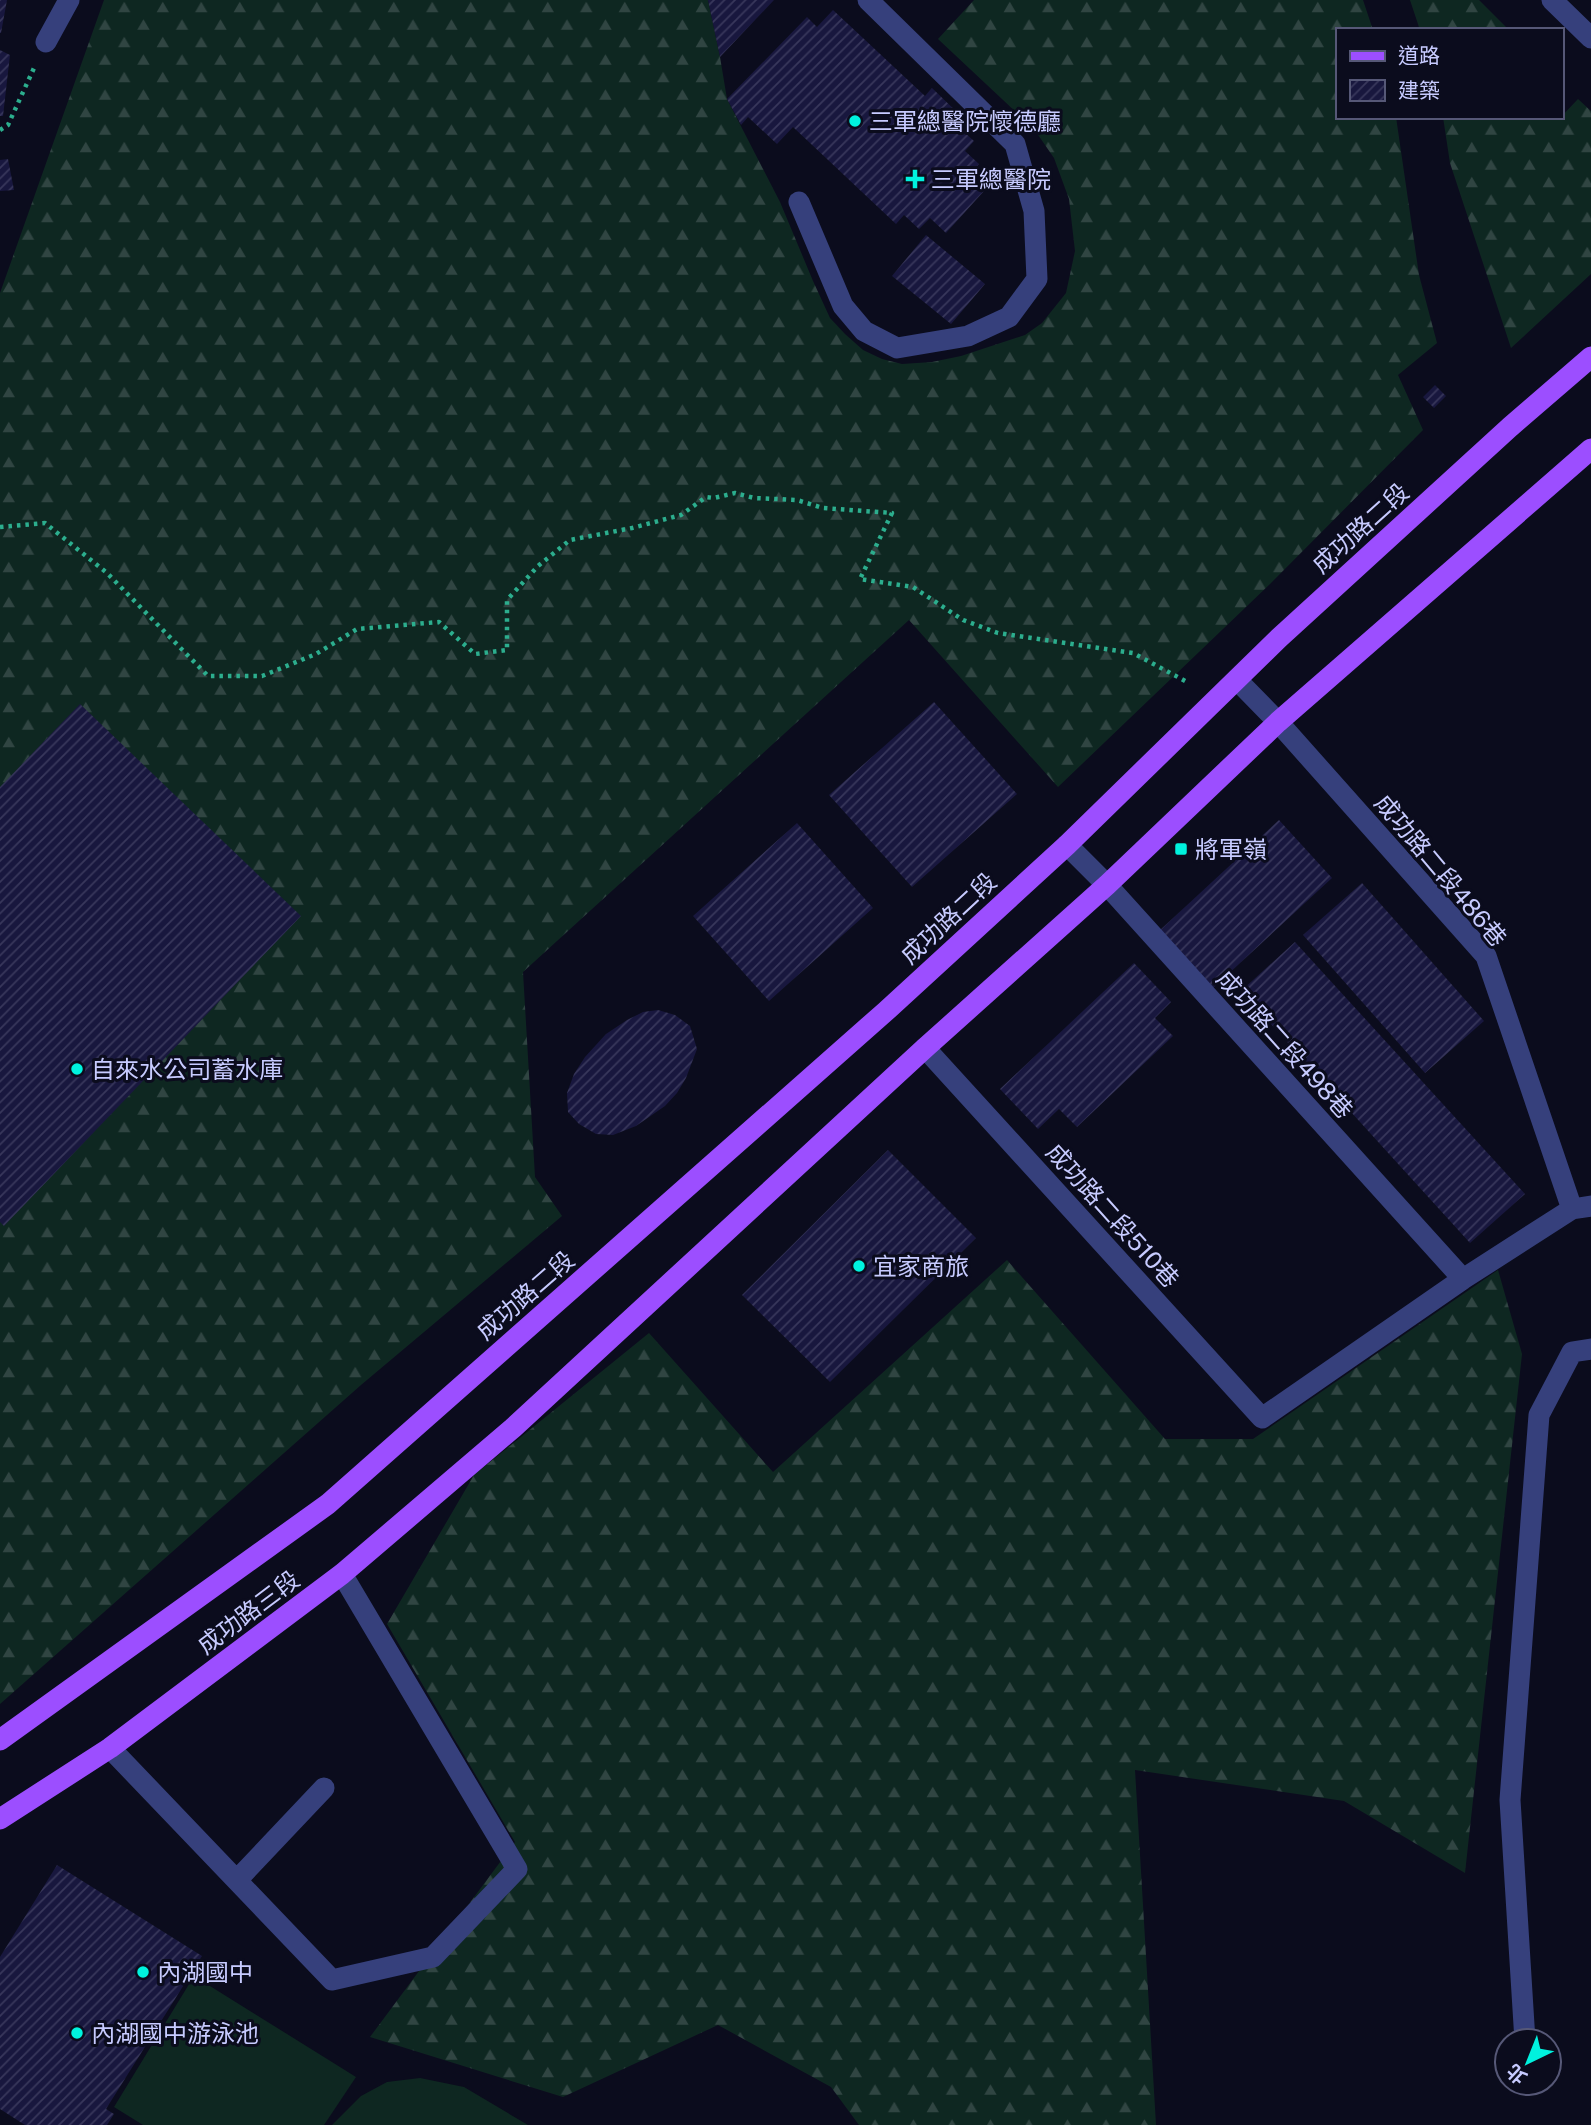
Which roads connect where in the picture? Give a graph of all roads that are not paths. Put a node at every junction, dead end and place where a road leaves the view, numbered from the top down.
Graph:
1 (69, 0) edge
2 (867, 0) edge
3 (1552, 0) edge
4 (1590, 36) edge
5 (46, 42) road end
6 (799, 202) dead end
7 (1591, 357) edge
8 (1591, 449) edge
9 (1237, 680) junction
10 (1278, 722) junction
11 (1067, 845) junction
12 (1107, 885) junction
13 (925, 1048) junction
14 (1582, 1207) edge
15 (1463, 1279) junction
16 (1591, 1349) edge
17 (328, 1504) joint
18 (342, 1574) junction
19 (0, 1740) edge
20 (110, 1748) junction
21 (324, 1788) dead end
22 (0, 1819) edge
23 (237, 1880) junction
24 (1524, 2027) edge

1 - 5 street
2 - 6 street
3 - 4 street
7 - 9 main road, 成功路二段
8 - 10 main road
9 - 10 street, 成功路二段486巷
9 - 11 main road, 成功路二段
10 - 12 main road
10 - 14 street, 成功路二段486巷
11 - 12 street, 成功路二段498巷
11 - 17 main road, 成功路二段
12 - 13 main road
12 - 15 street, 成功路二段498巷
13 - 15 street, 成功路二段510巷
13 - 18 main road, 成功路三段
14 - 15 street
16 - 24 street
17 - 19 main road, 成功路三段
18 - 20 main road, 成功路三段
18 - 23 street
20 - 22 main road, 成功路三段
20 - 23 street
21 - 23 street

